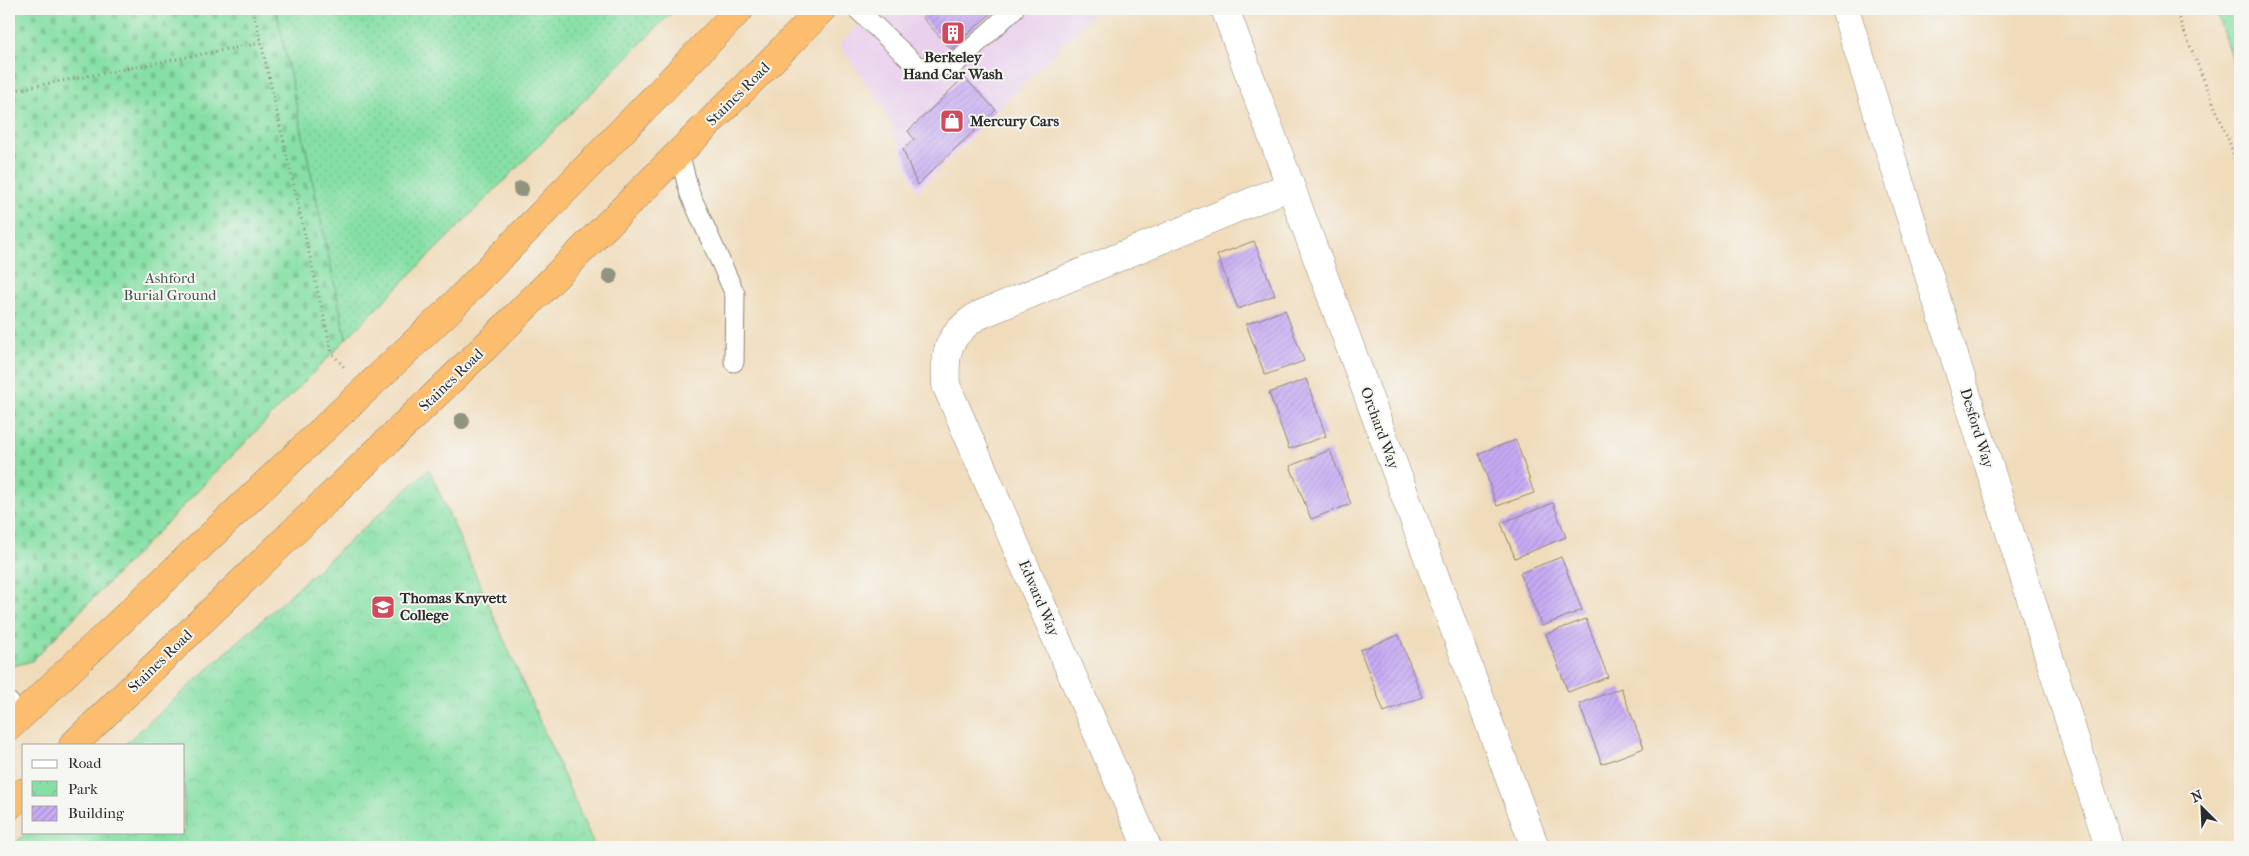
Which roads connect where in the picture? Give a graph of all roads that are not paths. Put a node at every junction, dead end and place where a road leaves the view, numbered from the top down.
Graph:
1 (740, 9) edge
2 (823, 9) edge
3 (857, 9) edge
4 (1014, 9) edge
5 (1225, 9) edge
6 (1845, 9) edge
7 (679, 153) junction
8 (1290, 186) junction
9 (734, 362) dead end
10 (13, 715) edge
11 (74, 744) edge
12 (22, 794) edge
13 (9, 806) edge
14 (1147, 847) edge
15 (1536, 847) edge
16 (2109, 847) edge

1 - 10 highway
2 - 7 highway, Staines Road
3 - 4 lane
5 - 8 street, Orchard Way
6 - 16 street, Desford Way
7 - 9 lane
7 - 11 highway, Staines Road
8 - 14 street, Edward Way
8 - 15 street, Orchard Way
12 - 13 highway

